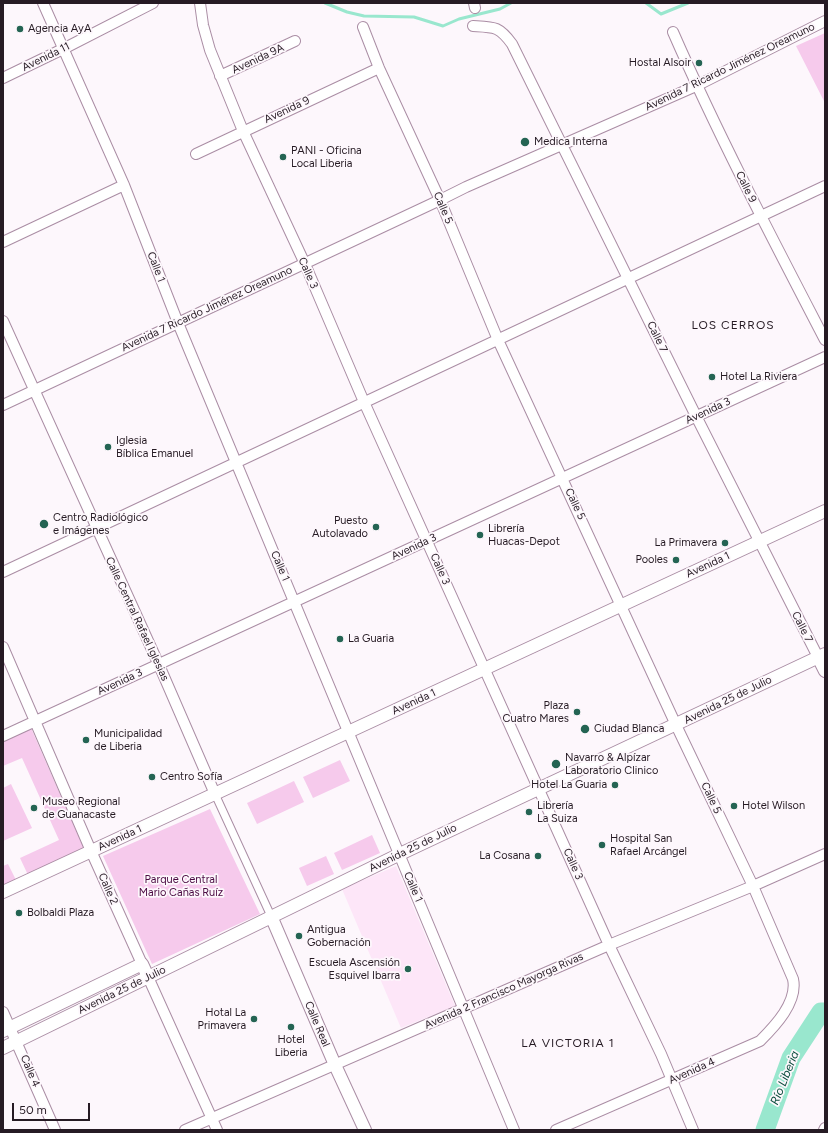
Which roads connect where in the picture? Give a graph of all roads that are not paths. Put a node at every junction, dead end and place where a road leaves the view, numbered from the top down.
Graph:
1 (43, 3) edge
2 (153, 3) edge
3 (200, 3) edge
4 (825, 21) edge
5 (473, 26) dead end
6 (363, 27) dead end
7 (672, 32) dead end
8 (295, 41) dead end
9 (64, 48) junction
10 (379, 68) junction
11 (220, 76) junction
12 (3, 78) edge
13 (696, 86) junction
14 (243, 131) junction
15 (562, 145) junction
16 (196, 154) dead end
17 (124, 185) junction
18 (825, 186) edge
19 (440, 200) junction
20 (761, 216) junction
21 (3, 242) edge
22 (305, 264) junction
23 (628, 278) junction
24 (3, 321) edge
25 (178, 323) junction
26 (498, 340) junction
27 (825, 340) edge
28 (825, 357) edge
29 (34, 391) junction
30 (364, 402) junction
31 (3, 405) edge
32 (696, 416) junction
33 (237, 462) junction
34 (563, 478) junction
35 (825, 511) edge
36 (96, 528) junction
37 (427, 540) junction
38 (758, 542) junction
39 (3, 572) edge
40 (295, 602) junction
41 (621, 605) junction
42 (3, 647) edge
43 (821, 655) edge
44 (159, 665) junction
45 (485, 669) junction
46 (825, 671) edge
47 (35, 722) junction
48 (676, 725) junction
49 (348, 732) junction
50 (3, 736) edge
51 (539, 788) junction
52 (216, 794) junction
53 (91, 851) junction
54 (400, 854) junction
55 (825, 854) edge
56 (753, 886) junction
57 (3, 892) edge
58 (271, 916) junction
59 (609, 945) junction
60 (142, 964) junction
61 (148, 977) junction
62 (793, 979) joint
63 (464, 1008) junction
64 (3, 1012) edge
65 (7, 1029) edge
66 (17, 1041) junction
67 (3, 1048) edge
68 (335, 1064) junction
69 (672, 1080) junction
70 (212, 1118) junction
71 (55, 1130) edge
72 (185, 1130) edge
73 (217, 1130) edge
74 (365, 1130) edge
75 (514, 1130) edge
76 (556, 1130) edge
77 (693, 1130) edge

1 - 9 street, Calle 1
2 - 9 street, Avenida 11
3 - 11 street, Calle 3
4 - 13 street, Avenida 7 Ricardo Jiménez Oreamuno
5 - 15 street, Calle 7
6 - 10 street, Calle 5
7 - 13 street, Calle 9
8 - 11 street, Avenida 9A
9 - 12 street, Avenida 11
9 - 17 street, Calle 1
10 - 14 street, Avenida 9
10 - 19 street, Calle 5
11 - 14 street, Calle 3
13 - 15 street, Avenida 7 Ricardo Jiménez Oreamuno
13 - 20 street, Calle 9
14 - 16 street, Avenida 9
14 - 22 street, Calle 3
15 - 19 street, Avenida 7 Ricardo Jiménez Oreamuno
15 - 23 street, Calle 7
17 - 21 street
17 - 25 street, Calle 1
18 - 20 street
19 - 22 street, Avenida 7 Ricardo Jiménez Oreamuno
19 - 26 street, Calle 5
20 - 23 street
20 - 27 street, Calle 9
22 - 25 street, Avenida 7 Ricardo Jiménez Oreamuno
22 - 30 street, Calle 3
23 - 26 street
23 - 32 street, Calle 7
24 - 29 street, Calle Central Rafael Iglesias
25 - 29 street, Avenida 7 Ricardo Jiménez Oreamuno
25 - 33 street, Calle 1
26 - 30 street
26 - 34 street, Calle 5
28 - 32 street, Avenida 3
29 - 31 street, Avenida 7 Ricardo Jiménez Oreamuno
29 - 36 street, Calle Central Rafael Iglesias
30 - 33 street
30 - 37 street, Calle 3
32 - 34 street, Avenida 3
32 - 38 street, Calle 7
33 - 36 street
33 - 40 street, Calle 1
34 - 37 street, Avenida 3
34 - 41 street, Calle 5
35 - 38 street, Avenida 1
36 - 39 street
36 - 44 street, Calle Central Rafael Iglesias
37 - 40 street, Avenida 3
37 - 45 street, Calle 3
38 - 41 street, Avenida 1
38 - 43 street, Calle 7
40 - 44 street, Avenida 3
40 - 49 street, Calle 1
41 - 45 street, Avenida 1
41 - 48 street, Calle 5
42 - 47 street, Calle 2
43 - 46 street, Calle 7
43 - 48 street, Avenida 25 de Julio
44 - 47 street, Avenida 3
44 - 52 street, Calle Central Rafael Iglesias
45 - 49 street, Avenida 1
45 - 51 street, Calle 3
47 - 50 street, Avenida 3
47 - 53 street, Calle 2
48 - 51 street, Avenida 25 de Julio
48 - 56 street, Calle 5
49 - 52 street, Avenida 1
49 - 54 street, Calle 1
51 - 54 street, Avenida 25 de Julio
51 - 59 street, Calle 3
52 - 53 street, Avenida 1
52 - 58 street, Calle Central Rafael Iglesias
53 - 57 street, Avenida 1
53 - 60 street, Calle 2
54 - 58 street, Avenida 25 de Julio
54 - 63 street, Calle 1
55 - 56 street, Avenida 2 Francisco Mayorga Rivas
56 - 59 street, Avenida 2 Francisco Mayorga Rivas
56 - 62 street, Calle 5
58 - 61 street, Avenida 25 de Julio
58 - 68 street, Calle Real
59 - 63 street, Avenida 2 Francisco Mayorga Rivas
59 - 69 street, Calle 3
60 - 61 street, Calle 2
60 - 65 street, Avenida 25 de Julio
61 - 66 street, Avenida 25 de Julio
61 - 70 street, Calle 2
62 - 69 street, Avenida 4
63 - 68 street, Avenida 2 Francisco Mayorga Rivas
63 - 75 street, Calle 1
64 - 65 street, Calle 4
65 - 66 street, Calle 4
66 - 67 street, Avenida 25 de Julio
66 - 71 street, Calle 4
68 - 70 street, Avenida 2 Francisco Mayorga Rivas
68 - 74 street, Calle Real
69 - 76 street, Avenida 4
69 - 77 street, Calle 3
70 - 72 street, Avenida 2 Francisco Mayorga Rivas
70 - 73 street, Calle 2

